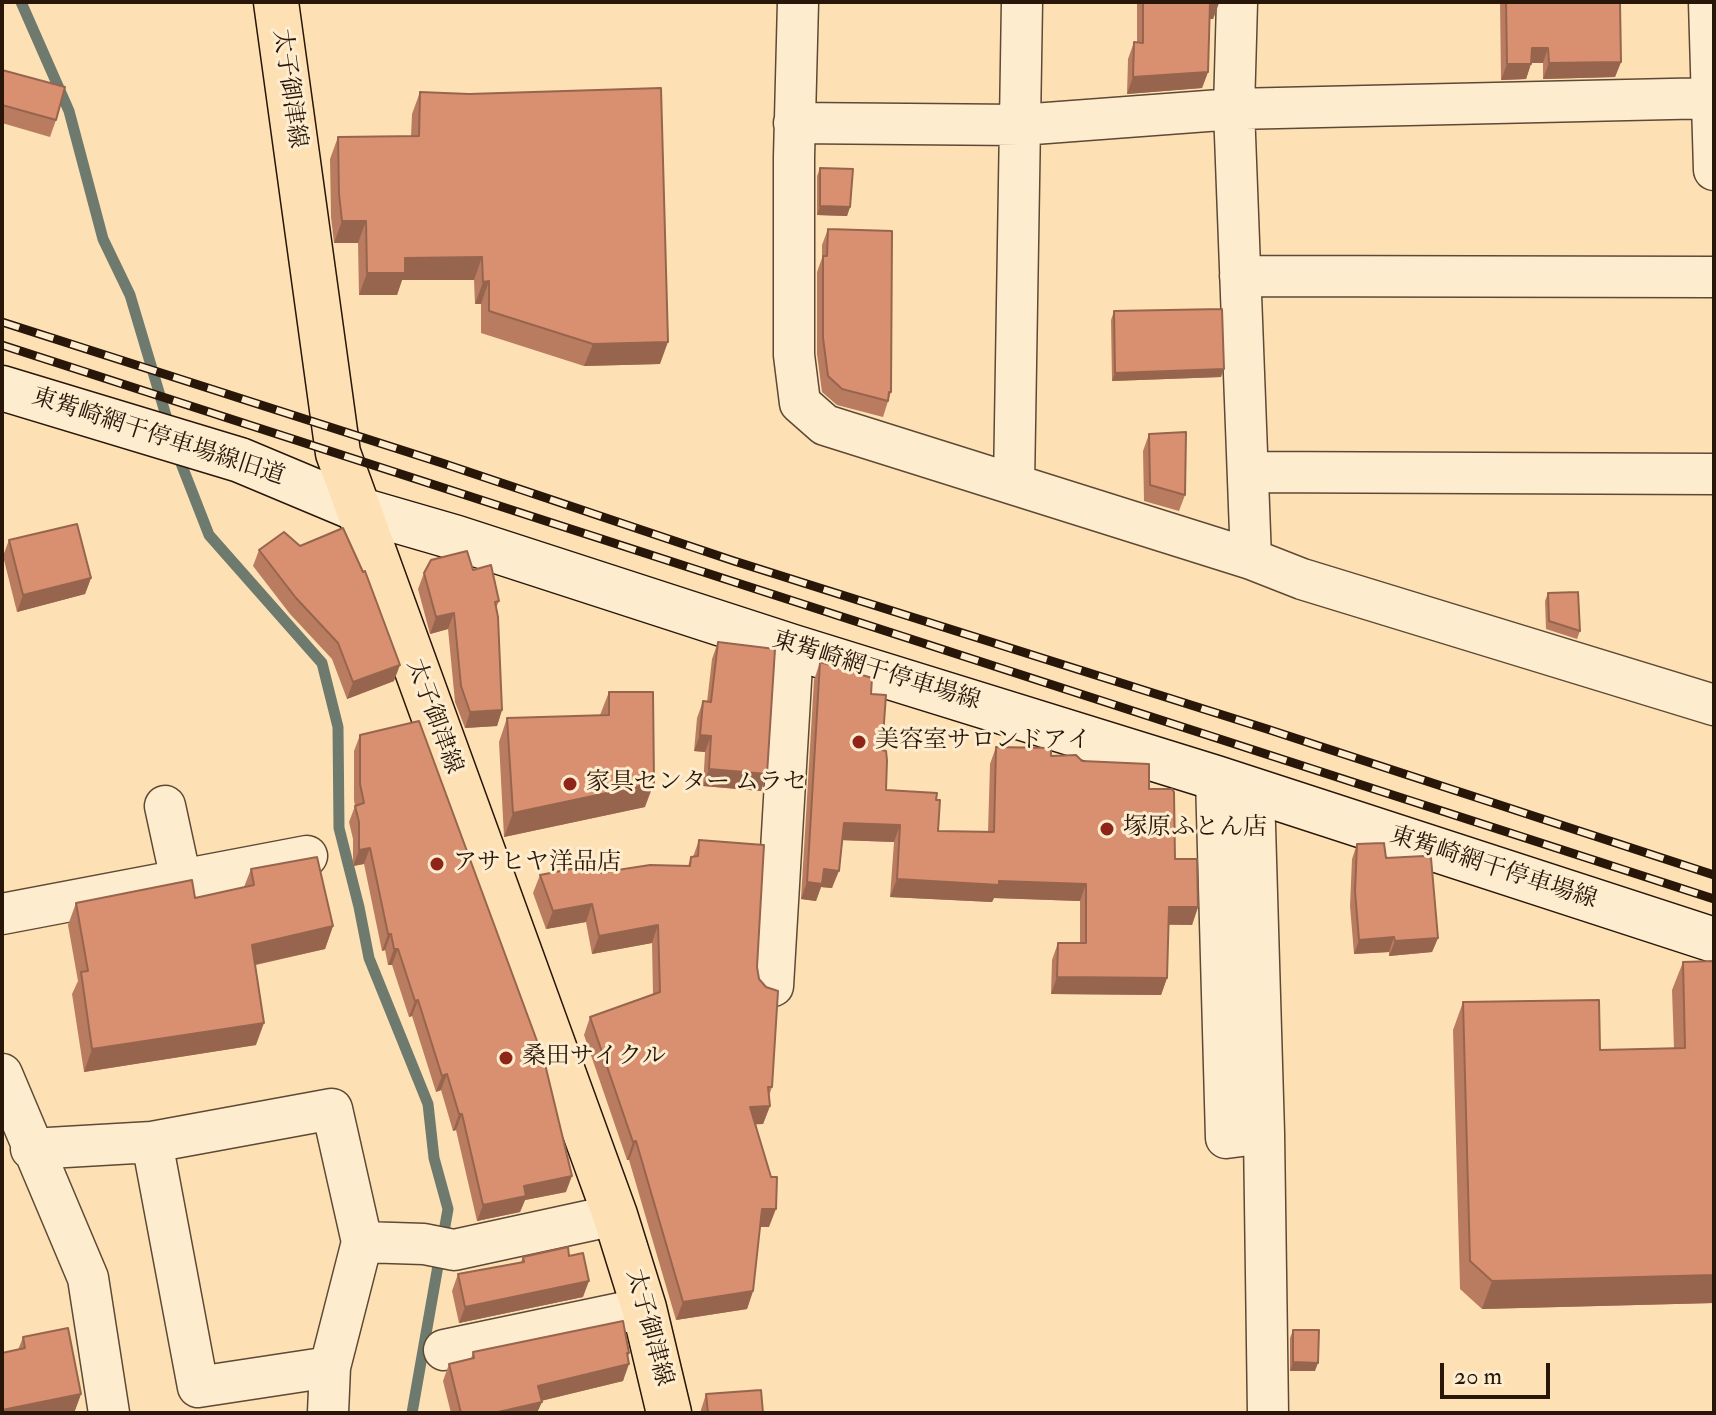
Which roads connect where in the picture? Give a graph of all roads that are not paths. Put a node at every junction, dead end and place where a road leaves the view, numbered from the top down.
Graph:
1 (276, 2) edge
2 (798, 2) edge
3 (1022, 2) edge
4 (1237, 2) edge
5 (1709, 2) edge
6 (1712, 98) edge
7 (1234, 109) junction
8 (794, 123) junction
9 (1020, 125) junction
10 (1714, 170) edge
11 (1240, 276) junction
12 (1714, 277) edge
13 (2, 388) edge
14 (1248, 472) junction
15 (1714, 474) edge
16 (1014, 484) junction
17 (357, 509) junction
18 (1251, 559) junction
19 (793, 647) junction
20 (1714, 705) edge
21 (1235, 785) junction
22 (165, 806) dead end
23 (307, 856) edge
24 (181, 880) junction
25 (2, 914) edge
26 (1714, 940) edge
27 (773, 986) edge
28 (2, 1074) edge
29 (152, 1142) junction
30 (31, 1149) junction
31 (615, 1215) junction
32 (362, 1242) junction
33 (644, 1308) junction
34 (444, 1350) dead end
35 (330, 1367) junction
36 (109, 1413) edge
37 (328, 1413) edge
38 (669, 1413) edge
39 (1268, 1413) edge

1 - 17 main road, 太子御津線
2 - 8 street
3 - 9 street
4 - 7 street
5 - 6 street
6 - 7 street
6 - 10 street
7 - 9 street
7 - 11 street
8 - 9 street
8 - 16 street
9 - 16 street
11 - 12 street
11 - 14 street
13 - 17 main road, 東觜崎網干停車場線旧道
14 - 15 street
14 - 18 street
16 - 18 street
17 - 19 main road, 東觜崎網干停車場線
17 - 31 main road, 太子御津線
18 - 20 street
19 - 21 main road, 東觜崎網干停車場線
19 - 27 street
21 - 26 main road, 東觜崎網干停車場線
21 - 39 street
22 - 24 street
23 - 24 street
24 - 25 street
28 - 30 street
29 - 30 street
29 - 32 street
29 - 35 street
30 - 36 street
31 - 32 street
31 - 33 main road, 太子御津線
32 - 35 street
33 - 34 street
33 - 38 main road, 太子御津線
35 - 37 street

